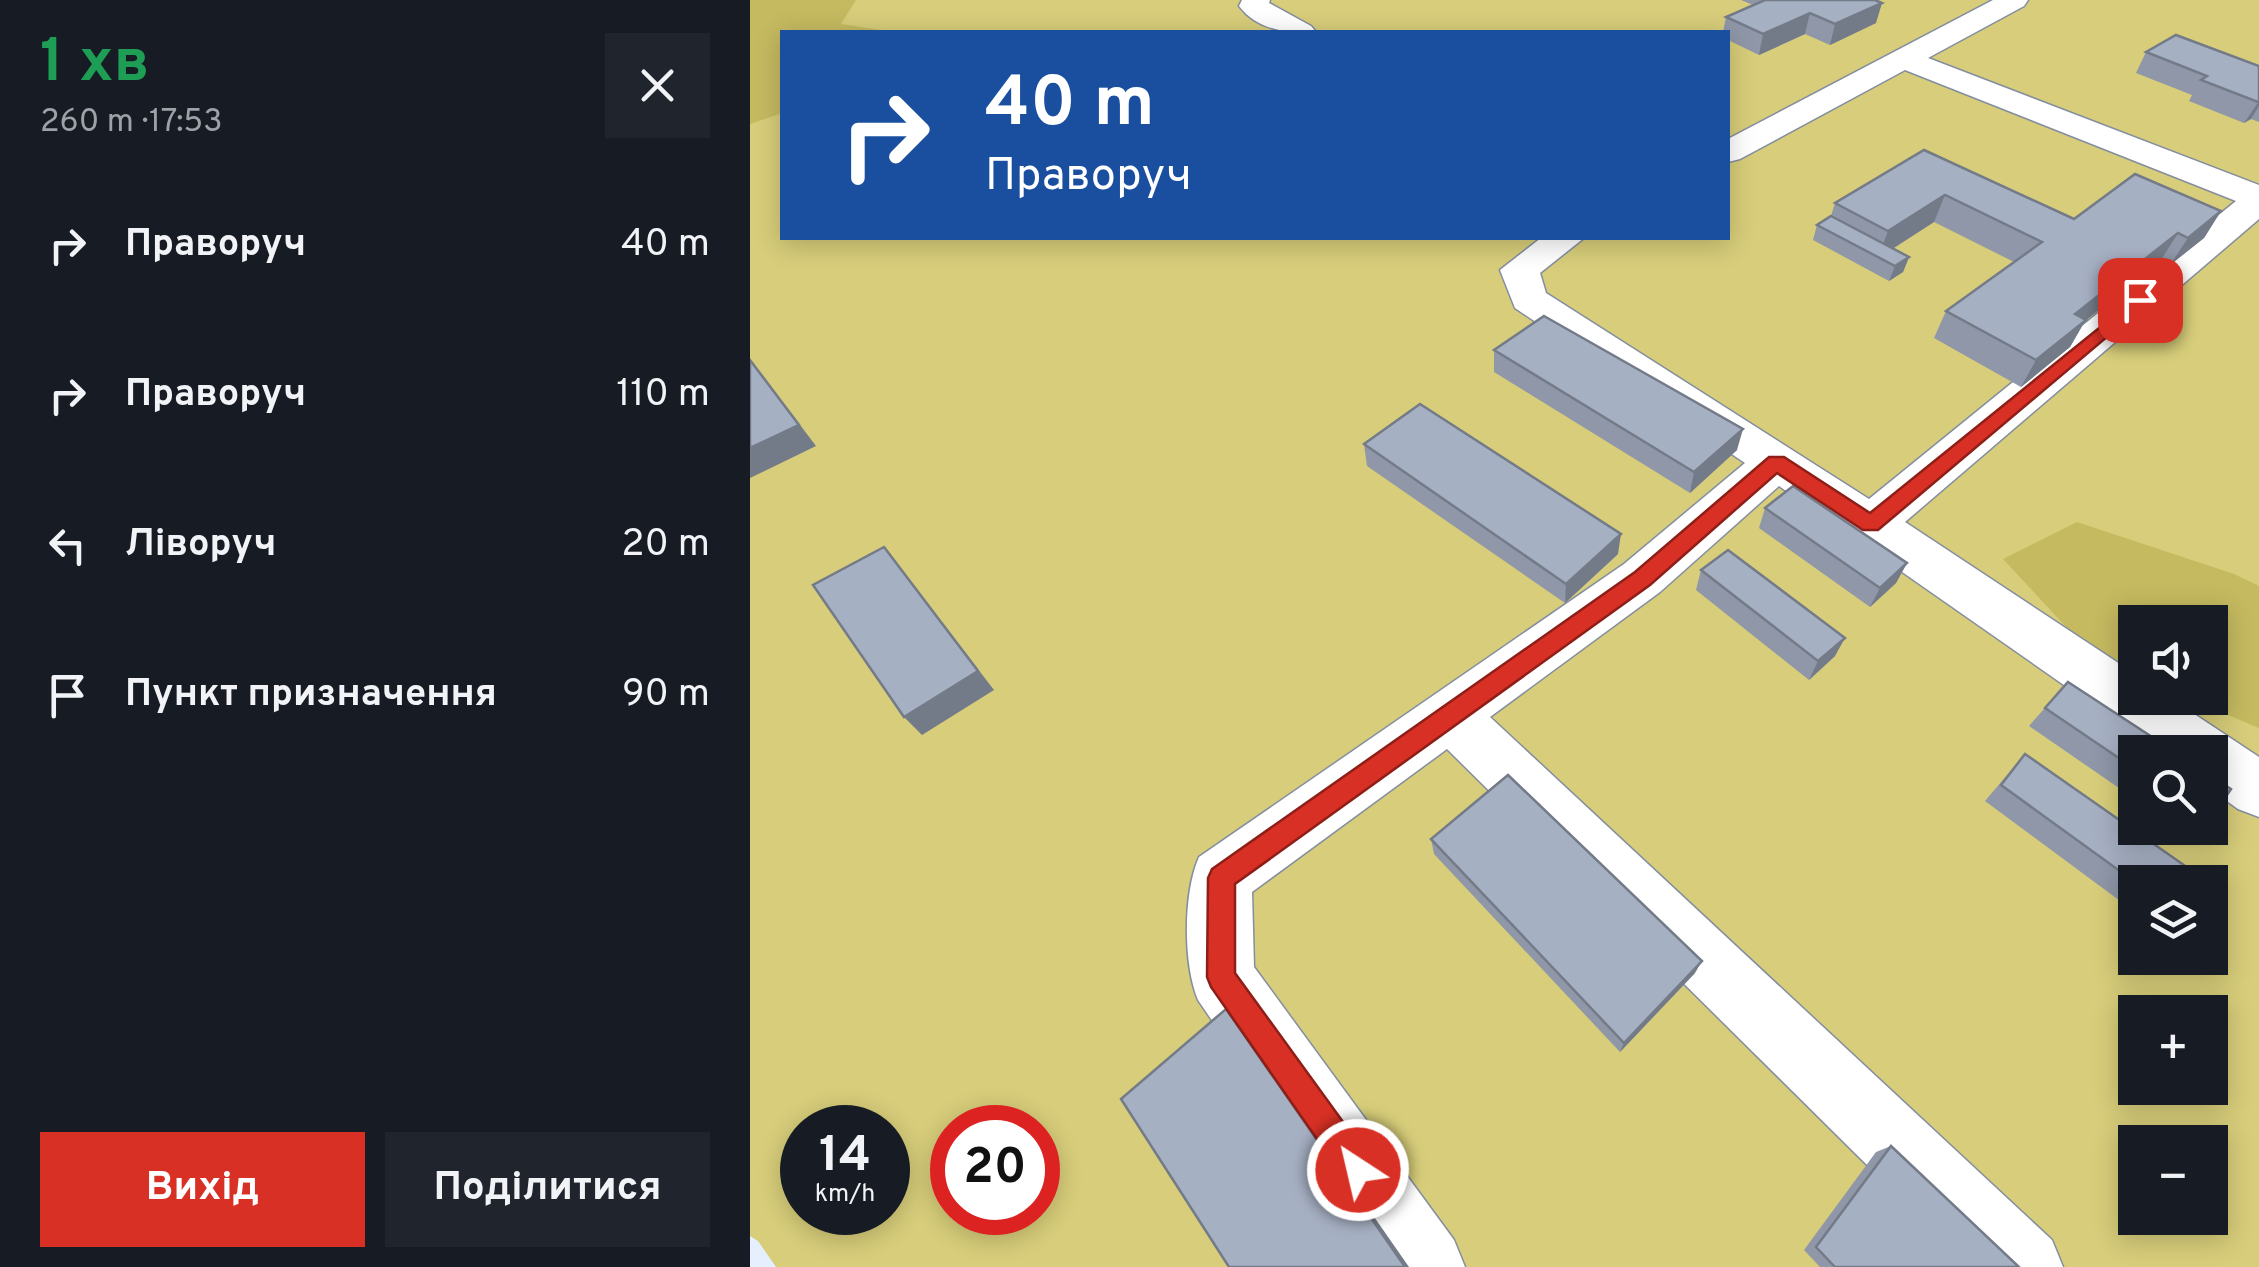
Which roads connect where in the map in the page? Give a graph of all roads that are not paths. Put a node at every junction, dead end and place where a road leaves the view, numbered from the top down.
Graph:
1 (1256, 0) edge
2 (2014, 0) edge
3 (1297, 30) edge
4 (1904, 59) junction
5 (1730, 151) edge
6 (2259, 199) edge
7 (1562, 240) edge
8 (1776, 462) junction
9 (1871, 524) junction
10 (1449, 716) junction
11 (2179, 735) edge
12 (2228, 769) edge
13 (2259, 790) edge
14 (1427, 1267) edge
15 (2025, 1267) edge

1 - 3 lane
2 - 4 lane
4 - 5 lane
4 - 6 lane
6 - 9 lane
7 - 8 lane
8 - 9 lane
8 - 10 lane
9 - 11 lane
10 - 14 lane
10 - 15 lane
12 - 13 lane

